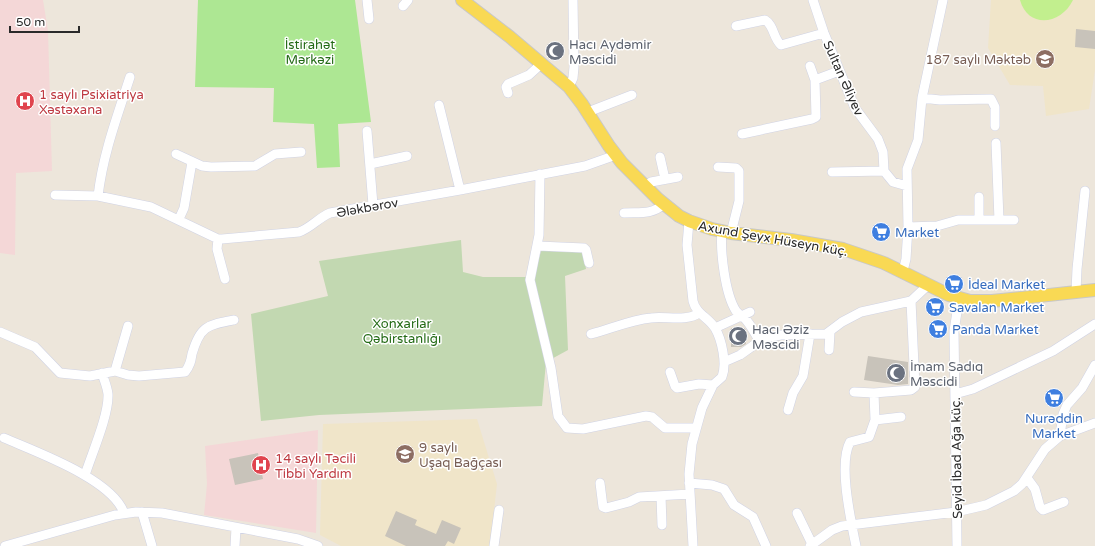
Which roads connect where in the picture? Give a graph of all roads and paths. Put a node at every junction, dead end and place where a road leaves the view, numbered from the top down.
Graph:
1 (367, 0) edge
2 (462, 0) edge
3 (573, 0) edge
4 (813, 0) edge
5 (943, 0) edge
6 (369, 19) dead end
7 (736, 26) dead end
8 (824, 33) junction
9 (541, 64) junction
10 (810, 66) dead end
11 (840, 71) junction
12 (130, 77) dead end
13 (815, 80) junction
14 (569, 87) junction
15 (508, 93) dead end
16 (632, 95) dead end
17 (922, 98) junction
18 (439, 106) dead end
19 (588, 112) junction
20 (995, 126) dead end
21 (367, 131) dead end
22 (742, 134) dead end
23 (996, 143) dead end
24 (301, 152) dead end
25 (176, 154) dead end
26 (616, 155) junction
27 (407, 156) dead end
28 (660, 157) dead end
29 (192, 162) junction
30 (370, 164) junction
31 (718, 167) dead end
32 (884, 171) junction
33 (832, 172) dead end
34 (540, 174) junction
35 (678, 177) dead end
36 (665, 179) junction
37 (907, 186) junction
38 (646, 187) junction
39 (460, 190) junction
40 (1085, 191) dead end
41 (55, 195) dead end
42 (98, 196) junction
43 (979, 197) dead end
44 (664, 204) junction
45 (373, 206) junction
46 (624, 213) dead end
47 (179, 219) junction
48 (979, 220) junction
49 (999, 220) junction
50 (1014, 220) dead end
51 (689, 221) junction
52 (908, 227) junction
53 (727, 232) junction
54 (218, 239) junction
55 (538, 246) junction
56 (589, 263) dead end
57 (902, 271) junction
58 (225, 279) dead end
59 (928, 285) junction
60 (1095, 290) edge
61 (1076, 292) junction
62 (959, 299) junction
63 (911, 301) junction
64 (750, 312) dead end
65 (699, 313) junction
66 (741, 316) junction
67 (234, 320) dead end
68 (1095, 324) edge
69 (128, 326) dead end
70 (715, 328) junction
71 (0, 332) edge
72 (830, 332) junction
73 (591, 334) dead end
74 (810, 334) junction
75 (759, 340) junction
76 (829, 350) dead end
77 (724, 362) junction
78 (1095, 365) edge
79 (115, 371) junction
80 (670, 372) dead end
81 (102, 373) junction
82 (713, 385) junction
83 (854, 392) dead end
84 (874, 393) junction
85 (955, 394) junction
86 (788, 410) dead end
87 (901, 417) dead end
88 (874, 420) junction
89 (1095, 423) edge
90 (695, 428) junction
91 (1060, 436) junction
92 (4, 438) dead end
93 (85, 475) junction
94 (1026, 478) junction
95 (600, 483) dead end
96 (689, 483) junction
97 (690, 494) junction
98 (661, 496) junction
99 (1064, 502) dead end
100 (499, 510) dead end
101 (142, 512) junction
102 (956, 512) junction
103 (124, 513) junction
104 (797, 513) dead end
105 (852, 524) junction
106 (662, 525) dead end
107 (236, 528) junction
108 (811, 545) edge
109 (5, 546) edge
110 (152, 546) edge
111 (235, 546) edge
112 (318, 546) edge
113 (494, 546) edge
114 (693, 546) edge
115 (766, 546) edge
116 (856, 546) edge
117 (957, 546) edge

1 - 6 street
2 - 9 main road, Axund Şeyx Hüseyn küç.
3 - 14 street
4 - 8 street, Sultan Əliyev
5 - 17 street
7 - 8 street
8 - 11 street, Sultan Əliyev
9 - 14 main road, Axund Şeyx Hüseyn küç.
9 - 15 street
10 - 13 street
11 - 13 street
11 - 32 street, Sultan Əliyev
12 - 42 street
13 - 22 street
14 - 19 main road, Axund Şeyx Hüseyn küç.
16 - 19 street
17 - 20 street
17 - 37 street
18 - 39 street
19 - 26 main road, Axund Şeyx Hüseyn küç.
21 - 30 street
23 - 49 street
24 - 29 street
25 - 29 street
26 - 34 street, Ələkbərov
26 - 38 main road, Axund Şeyx Hüseyn küç.
27 - 30 street
28 - 36 street
29 - 47 street
30 - 45 street
31 - 53 street
32 - 33 street
32 - 37 street
34 - 39 street, Ələkbərov
34 - 55 street
35 - 36 street
36 - 38 street
37 - 52 street
38 - 44 main road, Axund Şeyx Hüseyn küç.
39 - 45 street, Ələkbərov
40 - 61 street
41 - 42 street
42 - 47 street
43 - 48 street
44 - 46 street
44 - 51 main road, Axund Şeyx Hüseyn küç.
45 - 54 street, Ələkbərov
47 - 54 street
48 - 49 street
48 - 52 street
49 - 50 street
51 - 53 main road, Axund Şeyx Hüseyn küç.
51 - 65 street
52 - 57 street
53 - 57 main road, Axund Şeyx Hüseyn küç.
53 - 66 street
54 - 58 street
55 - 56 street
55 - 90 street
57 - 59 main road, Axund Şeyx Hüseyn küç.
59 - 62 main road, Axund Şeyx Hüseyn küç.
59 - 63 street
60 - 61 main road, Axund Şeyx Hüseyn küç.
61 - 62 main road, Axund Şeyx Hüseyn küç.
62 - 85 street, Seyid İbad Ağa küç.
63 - 72 street
63 - 84 street
64 - 66 street
65 - 70 street
65 - 73 street
66 - 70 street
66 - 75 street
67 - 79 street
68 - 85 street
69 - 79 street
70 - 77 street
71 - 81 street
72 - 74 street
72 - 76 street
74 - 75 street
74 - 86 street
75 - 77 street
77 - 82 street
78 - 91 street
79 - 81 street
80 - 82 street
81 - 93 street
82 - 90 street
83 - 84 street
84 - 88 street
85 - 102 street, Seyid İbad Ağa küç.
87 - 88 street
88 - 105 street
89 - 91 street
90 - 96 street
91 - 94 street
92 - 93 street
93 - 103 street
94 - 99 street
94 - 102 street
95 - 98 street
96 - 97 street
96 - 115 street
97 - 98 street
97 - 114 street
98 - 106 street
100 - 113 street
101 - 103 street
101 - 107 street
101 - 110 street
102 - 105 street
102 - 117 street, Seyid İbad Ağa küç.
103 - 109 street
104 - 108 street
105 - 108 street
105 - 116 street
107 - 111 street
107 - 112 street

